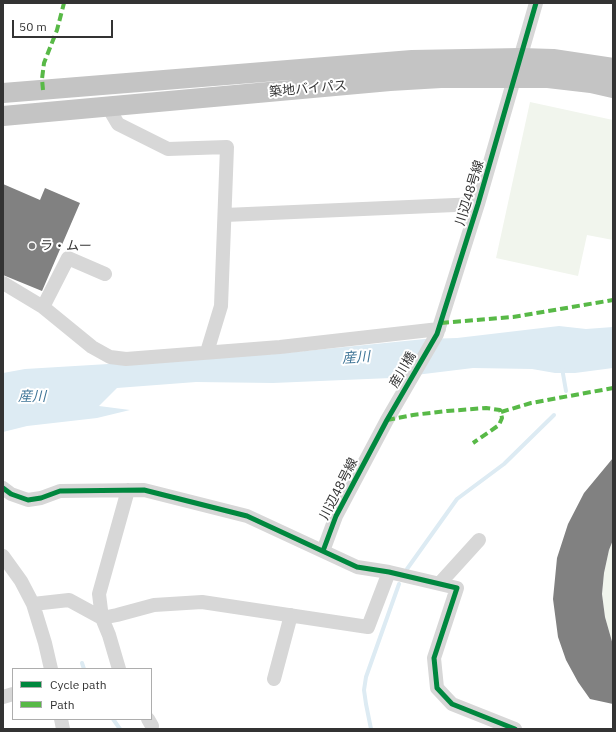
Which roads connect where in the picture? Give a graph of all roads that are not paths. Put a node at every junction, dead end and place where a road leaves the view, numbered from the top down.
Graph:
1 (536, 3) edge
2 (521, 58) junction
3 (613, 68) edge
4 (516, 77) junction
5 (613, 88) edge
6 (3, 93) edge
7 (108, 107) junction
8 (3, 116) edge
9 (478, 204) junction
10 (224, 216) junction
11 (105, 274) dead end
12 (3, 283) edge
13 (43, 307) junction
14 (438, 331) junction
15 (207, 352) junction
16 (388, 417) joint
17 (3, 488) edge
18 (128, 490) junction
19 (479, 540) dead end
20 (323, 551) junction
21 (3, 556) edge
22 (389, 572) junction
23 (440, 583) junction
24 (33, 604) junction
25 (291, 615) junction
26 (102, 618) junction
27 (51, 668) edge
28 (119, 668) edge
29 (274, 679) dead end
30 (515, 729) edge

1 - 2 street, 川辺48号線
2 - 3 highway, 築地バイパス
2 - 4 street, 川辺48号線
2 - 6 highway, 築地バイパス
4 - 5 highway, 築地バイパス
4 - 7 highway, 築地バイパス
4 - 9 street, 川辺48号線
7 - 8 highway, 築地バイパス
7 - 10 street
9 - 10 street
9 - 14 street, 川辺48号線
10 - 15 street
11 - 13 street
12 - 13 street
13 - 15 street
14 - 15 street
14 - 16 street, 産川橋
16 - 20 street, 川辺48号線
17 - 18 street
18 - 20 street
18 - 26 street
19 - 23 street
20 - 22 street
21 - 24 street
22 - 23 street
22 - 25 street
23 - 30 street
24 - 26 street
24 - 27 street
25 - 26 street
25 - 29 street
26 - 28 street

